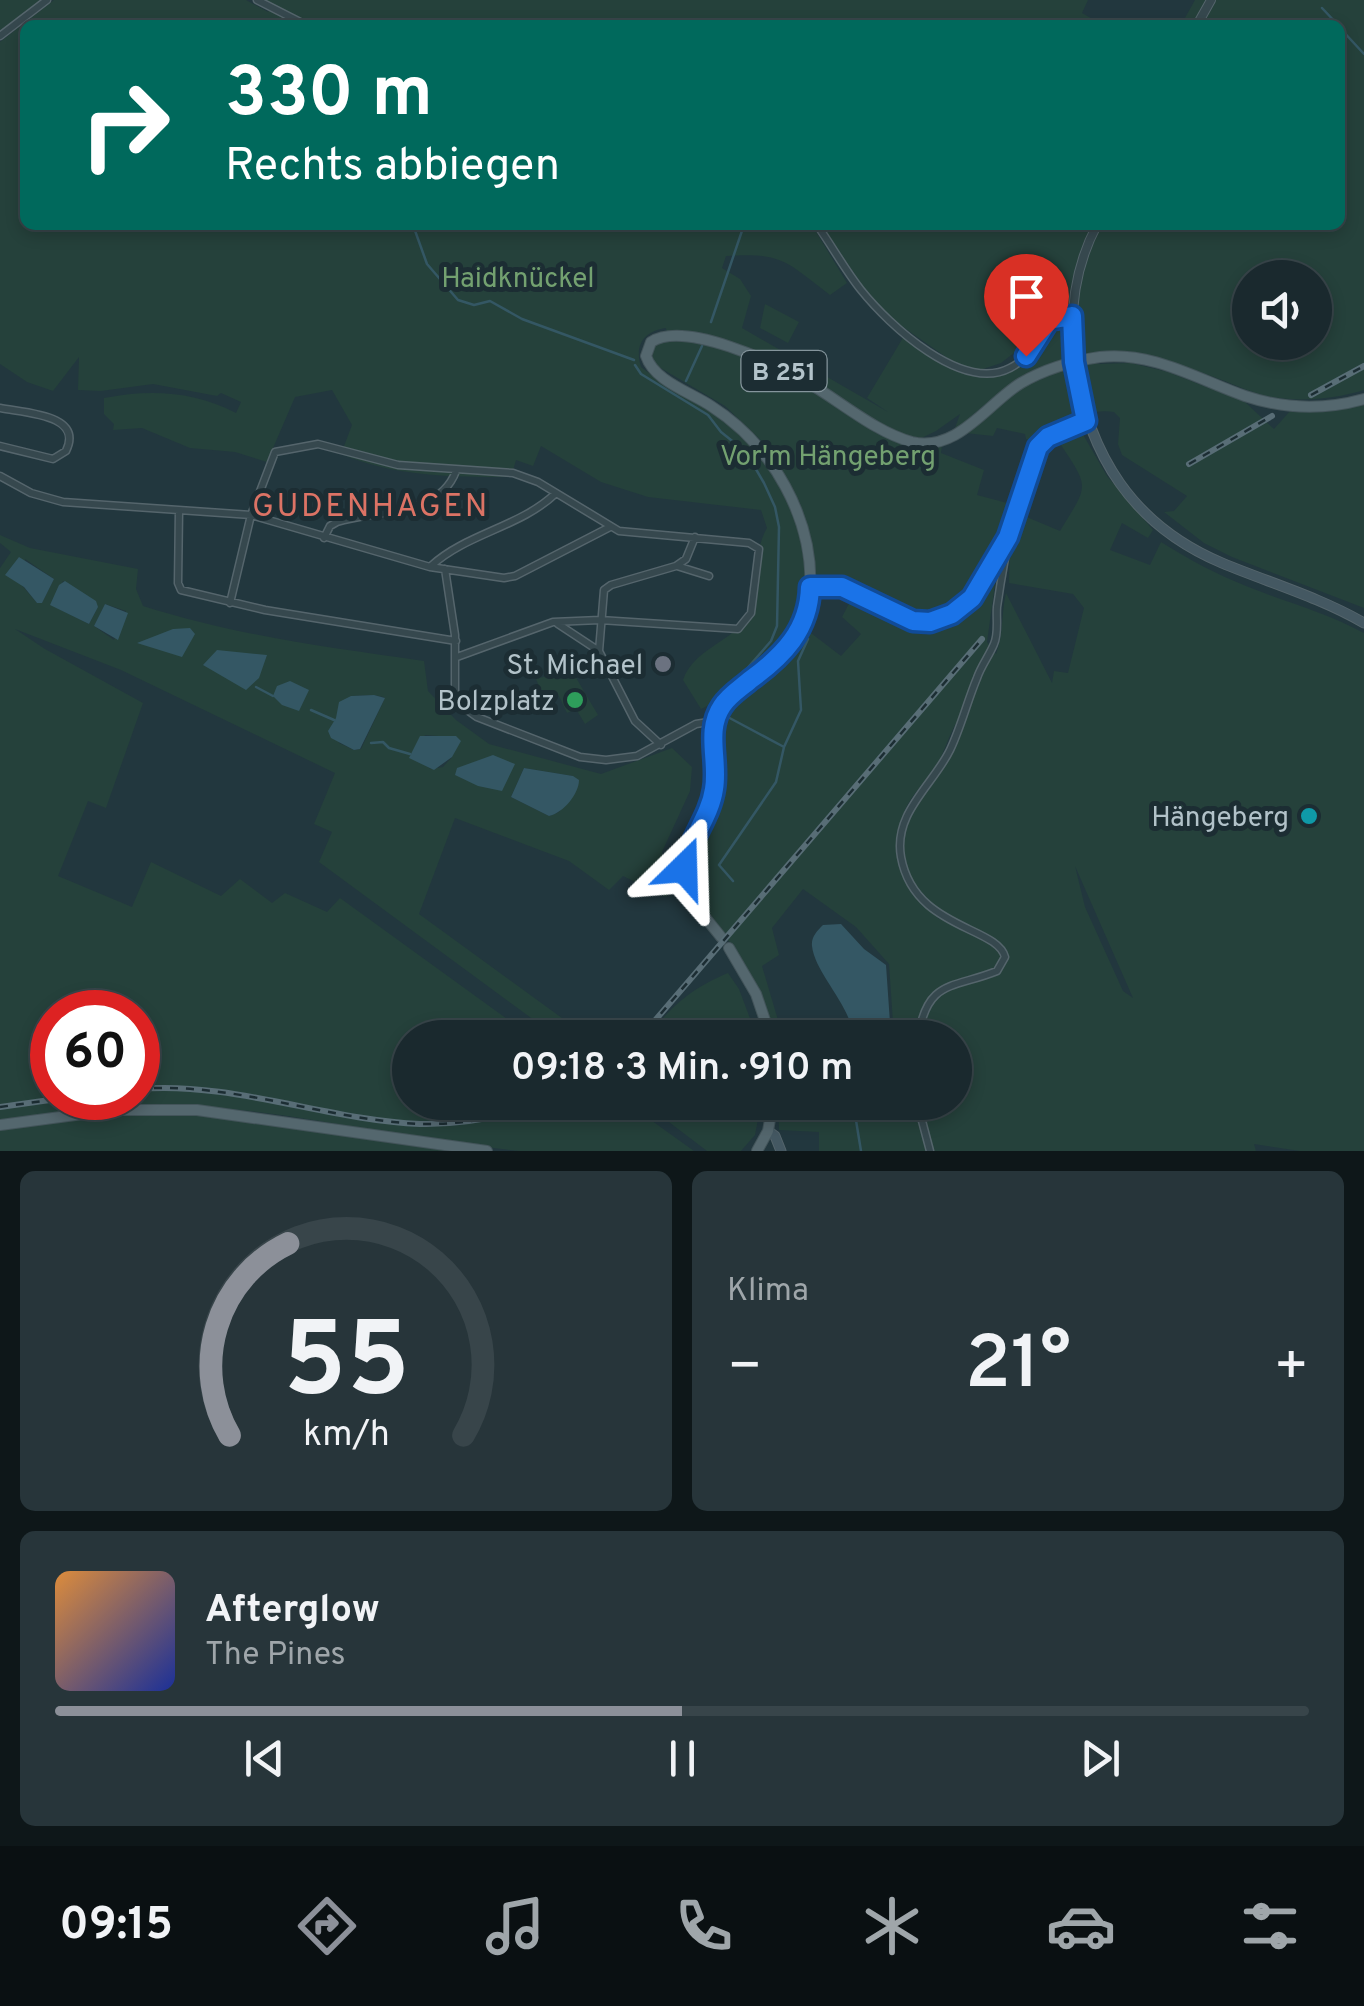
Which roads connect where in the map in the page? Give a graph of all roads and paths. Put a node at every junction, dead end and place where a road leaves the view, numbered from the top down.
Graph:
1 (47, 0) edge
2 (258, 0) edge
3 (21, 20) edge
4 (296, 20) edge
5 (20, 21) edge
6 (0, 36) edge
7 (821, 230) edge
8 (1095, 230) edge
9 (1072, 316) junction
10 (1074, 362) junction
11 (1364, 399) edge
12 (0, 408) edge
13 (1086, 421) junction
14 (0, 446) edge
15 (456, 471) junction
16 (0, 476) edge
17 (556, 493) junction
18 (179, 511) junction
19 (251, 516) junction
20 (610, 527) junction
21 (695, 537) junction
22 (1008, 537) junction
23 (324, 538) junction
24 (676, 566) junction
25 (430, 567) junction
26 (446, 569) junction
27 (709, 576) dead end
28 (810, 587) junction
29 (230, 603) junction
30 (600, 620) junction
31 (553, 622) junction
32 (1364, 623) edge
33 (456, 641) junction
34 (599, 651) junction
35 (457, 656) junction
36 (715, 721) junction
37 (661, 745) junction
38 (721, 936) dead end
39 (730, 948) dead end
40 (765, 1020) edge
41 (922, 1020) edge
42 (770, 1120) edge
43 (921, 1120) edge
44 (0, 1125) edge
45 (768, 1131) junction
46 (487, 1151) edge
47 (757, 1151) edge
48 (781, 1151) edge
49 (930, 1151) edge

1 - 3 street
2 - 4 street
5 - 6 street
7 - 9 street
8 - 9 street
9 - 10 street
10 - 11 main road, B 251
10 - 13 main road
10 - 28 main road, B 251
12 - 14 street
13 - 22 street
13 - 32 main road
15 - 17 street
15 - 19 street
15 - 23 street
16 - 18 street
17 - 20 street
17 - 25 street
18 - 19 street
18 - 29 street
19 - 23 street
19 - 29 street
20 - 21 street
20 - 26 street
21 - 24 street
21 - 30 street
22 - 28 street
22 - 41 street
23 - 25 street
24 - 27 street
24 - 30 street
25 - 26 street
26 - 33 street
28 - 36 main road, B 251
29 - 33 street
30 - 31 street
30 - 34 street
31 - 34 street
31 - 35 street
33 - 35 street
34 - 37 street
35 - 37 street
36 - 37 street
36 - 38 main road
39 - 40 main road
42 - 45 main road
43 - 49 street
44 - 46 main road
45 - 47 main road
45 - 48 main road

